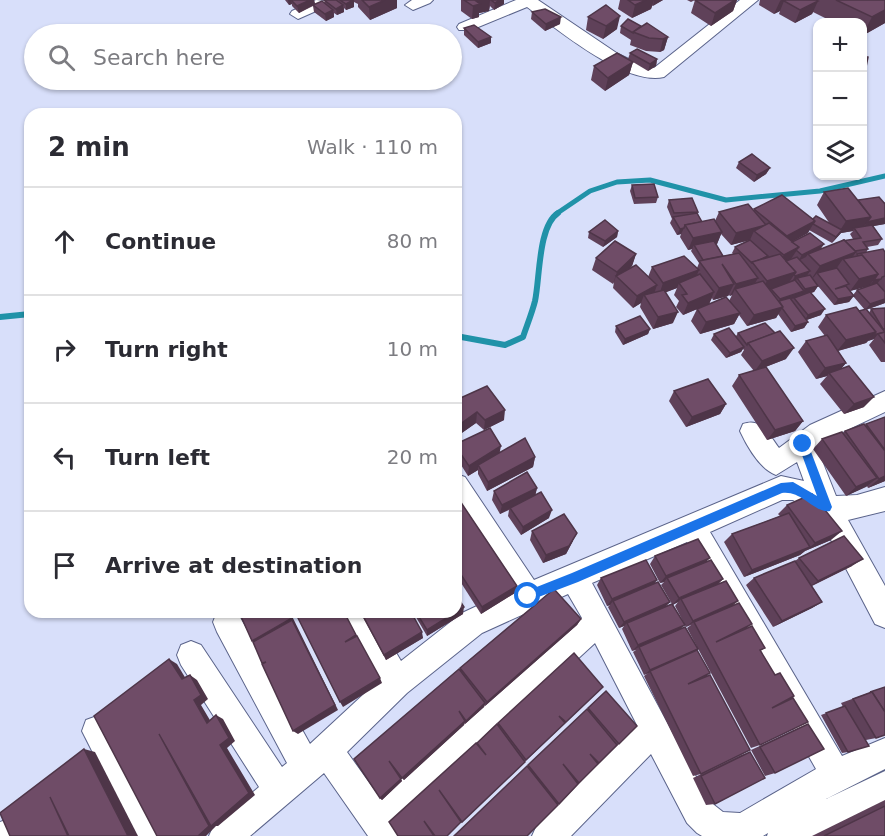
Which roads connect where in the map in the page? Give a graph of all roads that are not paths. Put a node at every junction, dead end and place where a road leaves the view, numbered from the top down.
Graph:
1 (529, 0) edge
2 (320, 1) edge
3 (739, 2) edge
4 (298, 14) edge
5 (465, 27) edge
6 (885, 401) edge
7 (752, 431) dead end
8 (803, 444) junction
9 (462, 493) edge
10 (885, 499) edge
11 (827, 507) junction
12 (693, 527) junction
13 (574, 578) junction
14 (528, 596) junction
15 (885, 614) edge
16 (359, 618) edge
17 (599, 621) junction
18 (227, 622) dead end
19 (191, 656) dead end
20 (397, 683) junction
21 (654, 729) junction
22 (97, 730) edge
23 (885, 753) edge
24 (317, 758) junction
25 (836, 775) junction
26 (885, 787) edge
27 (279, 790) junction
28 (382, 828) edge
29 (152, 836) edge
30 (225, 836) edge
31 (548, 836) edge
32 (783, 836) edge

1 - 3 street
1 - 5 street
2 - 4 street
6 - 8 street
7 - 8 street
8 - 11 street
9 - 14 street
10 - 11 street
11 - 12 street
11 - 15 street
12 - 13 street
12 - 25 street
13 - 14 street
13 - 17 street
14 - 20 street
16 - 20 street
17 - 21 street
17 - 28 street
18 - 24 street
19 - 27 street
20 - 24 street
21 - 25 street
21 - 31 street
22 - 29 street
23 - 25 street
24 - 27 street
24 - 28 street
26 - 32 street
27 - 30 street

